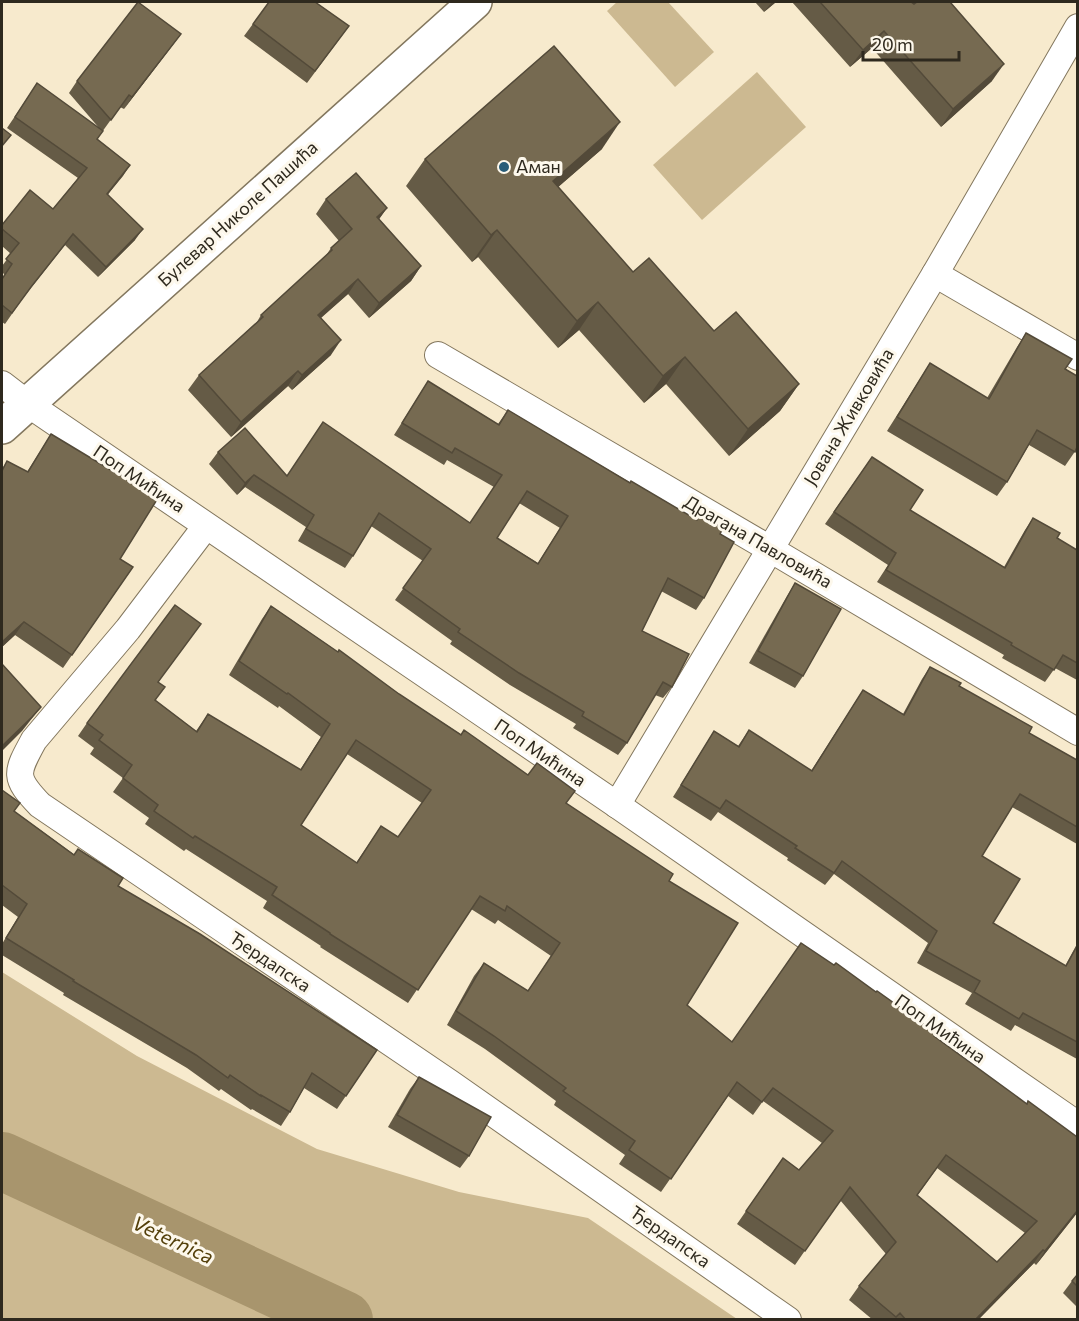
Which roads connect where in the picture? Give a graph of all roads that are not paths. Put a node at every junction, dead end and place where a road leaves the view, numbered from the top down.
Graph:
1 (475, 2) edge
2 (1077, 27) edge
3 (935, 274) junction
4 (438, 355) dead end
5 (1077, 357) edge
6 (2, 384) edge
7 (27, 404) junction
8 (2, 427) edge
9 (206, 526) junction
10 (770, 549) junction
11 (1077, 732) edge
12 (617, 805) junction
13 (1077, 1125) edge
14 (788, 1320) edge

1 - 7 main road, Булевар Николе Пашића
2 - 3 street, Јована Живковића
3 - 5 street
3 - 10 street, Јована Живковића
4 - 10 street, Драгана Павловића
6 - 7 street, Поп Мићина
7 - 8 main road, Булевар Николе Пашића
7 - 9 street, Поп Мићина
9 - 12 street, Поп Мићина
9 - 14 street, Ђердапска
10 - 11 street, Драгана Павловића
10 - 12 street, Јована Живковића
12 - 13 street, Поп Мићина

